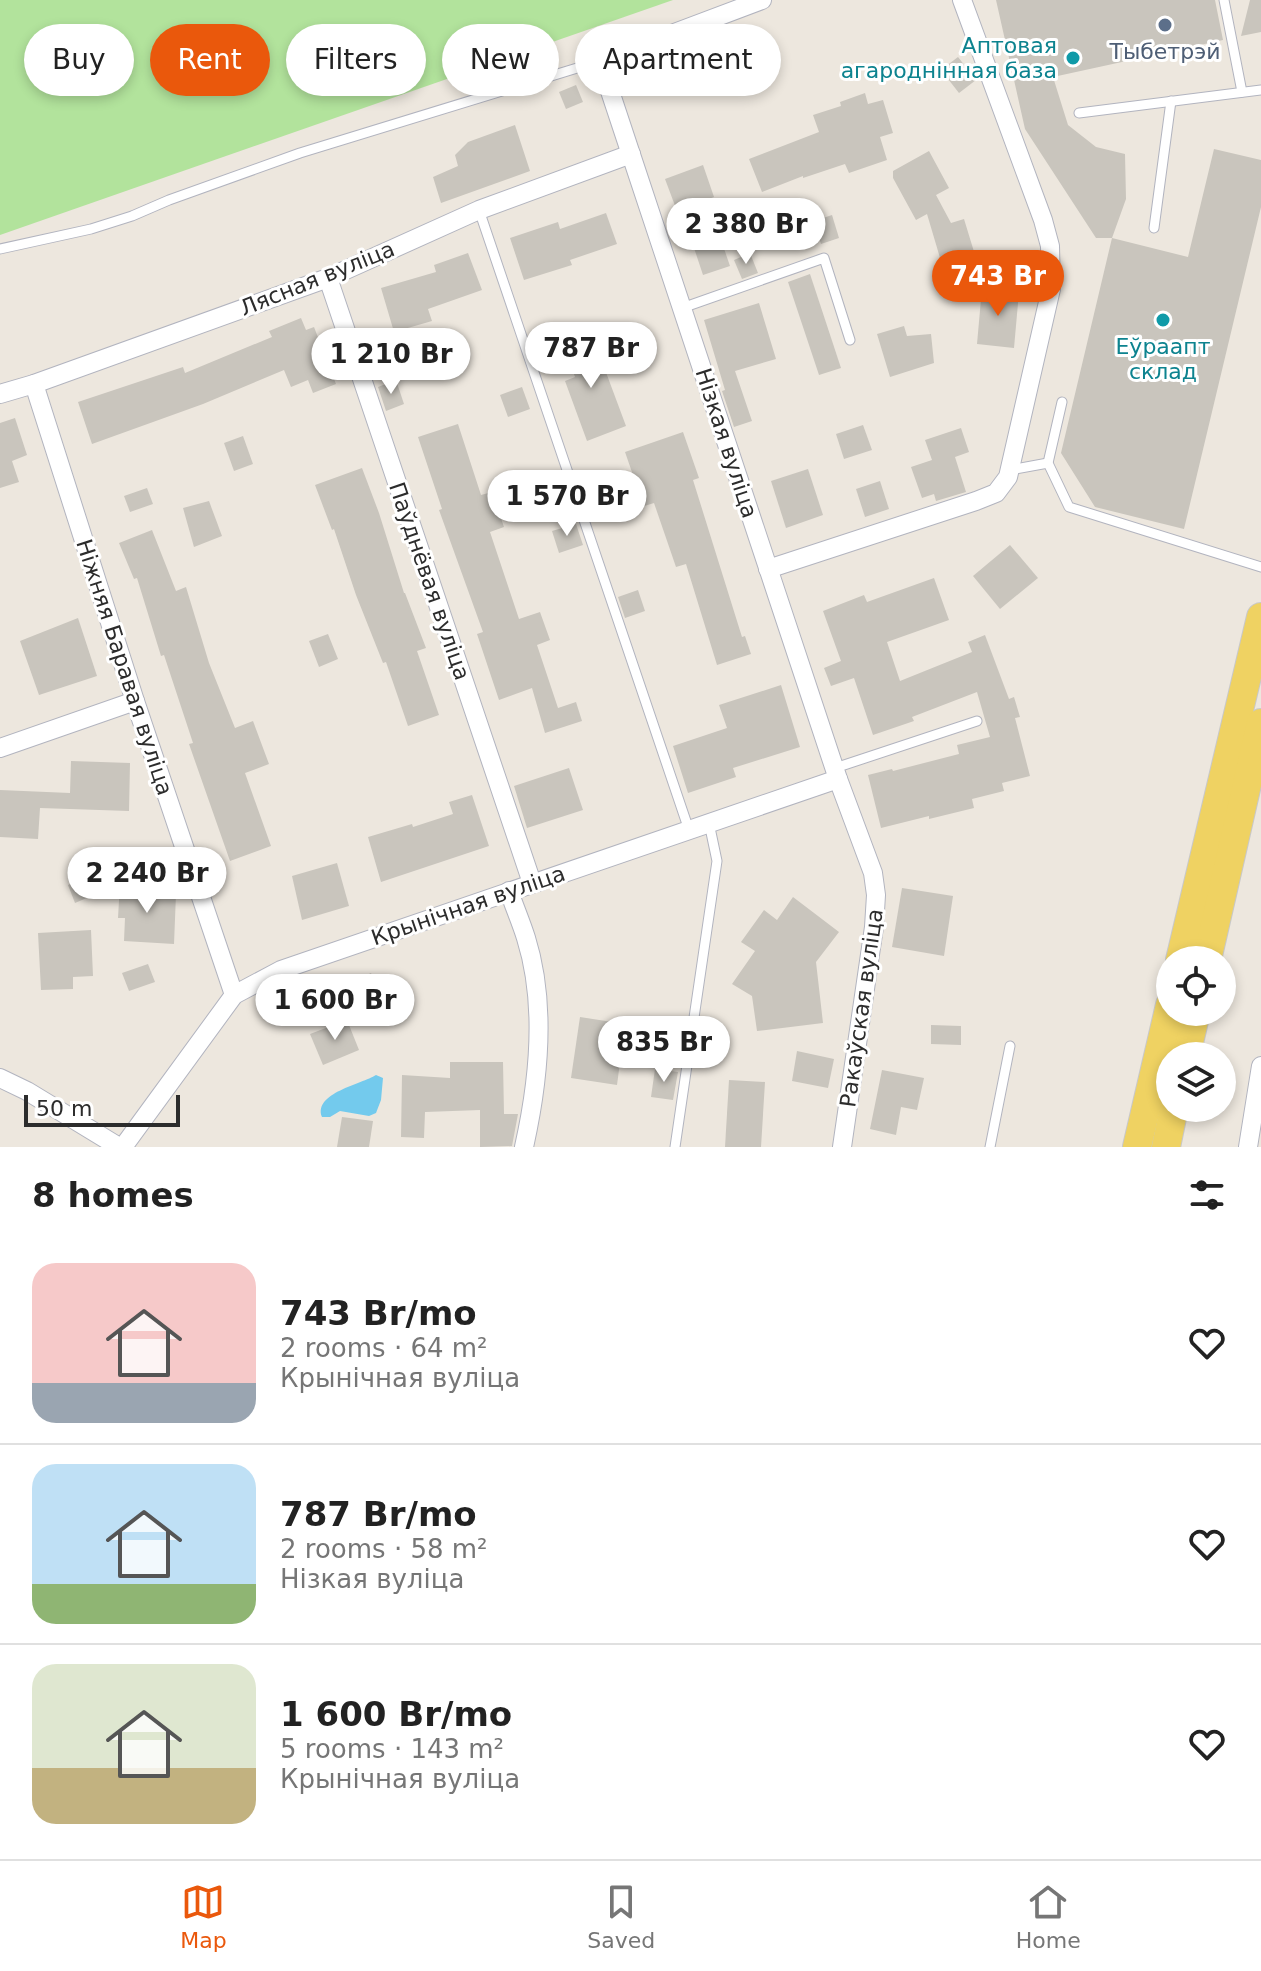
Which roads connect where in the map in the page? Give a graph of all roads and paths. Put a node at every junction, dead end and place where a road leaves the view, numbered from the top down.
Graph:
1 (762, 0) edge
2 (962, 0) edge
3 (1224, 0) edge
4 (698, 24) edge
5 (575, 69) edge
6 (1261, 90) edge
7 (1242, 92) junction
8 (612, 96) edge
9 (1171, 101) junction
10 (1079, 113) dead end
11 (631, 154) junction
12 (479, 210) junction
13 (1154, 228) dead end
14 (0, 249) edge
15 (328, 278) junction
16 (682, 308) junction
17 (850, 340) dead end
18 (34, 384) junction
19 (0, 394) edge
20 (1062, 402) dead end
21 (1048, 463) junction
22 (1010, 470) junction
23 (1261, 567) edge
24 (768, 569) junction
25 (1261, 617) edge
26 (135, 701) junction
27 (977, 721) dead end
28 (1261, 723) edge
29 (0, 748) edge
30 (837, 774) junction
31 (709, 823) junction
32 (689, 830) junction
33 (532, 883) junction
34 (509, 891) junction
35 (1183, 946) edge
36 (1210, 946) edge
37 (234, 995) junction
38 (1165, 1026) edge
39 (1010, 1046) dead end
40 (1261, 1066) edge
41 (0, 1078) edge
42 (1171, 1122) edge
43 (121, 1147) edge
44 (524, 1147) edge
45 (675, 1147) edge
46 (842, 1147) edge
47 (990, 1147) edge
48 (1137, 1147) edge
49 (1166, 1147) edge
50 (1248, 1147) edge

1 - 4 street
2 - 22 street
3 - 7 lane
5 - 14 lane
6 - 7 lane
7 - 9 lane
8 - 11 street, Нізкая вуліца
9 - 10 lane
9 - 13 lane
11 - 12 street, Лясная вуліца
11 - 16 street, Нізкая вуліца
12 - 15 street, Лясная вуліца
12 - 32 lane
15 - 18 street, Лясная вуліца
15 - 33 street, Паўднёвая вуліца
16 - 17 lane
16 - 24 street, Нізкая вуліца
18 - 19 street, Лясная вуліца
18 - 26 street, Ніжняя Баравая вуліца
20 - 21 lane
21 - 22 lane
21 - 23 lane
22 - 24 street
24 - 30 street, Нізкая вуліца
25 - 35 main road
26 - 29 street
26 - 37 street, Ніжняя Баравая вуліца
27 - 30 lane
28 - 36 main road
30 - 31 street, Крынічная вуліца
30 - 46 street, Ракаўская вуліца
31 - 32 street, Крынічная вуліца
31 - 45 lane
32 - 33 street, Крынічная вуліца
33 - 34 street, Крынічная вуліца
34 - 37 street, Крынічная вуліца
34 - 44 street
37 - 43 street, Крынічная вуліца
38 - 48 main road
39 - 47 lane
40 - 50 street
41 - 43 street
42 - 49 main road

